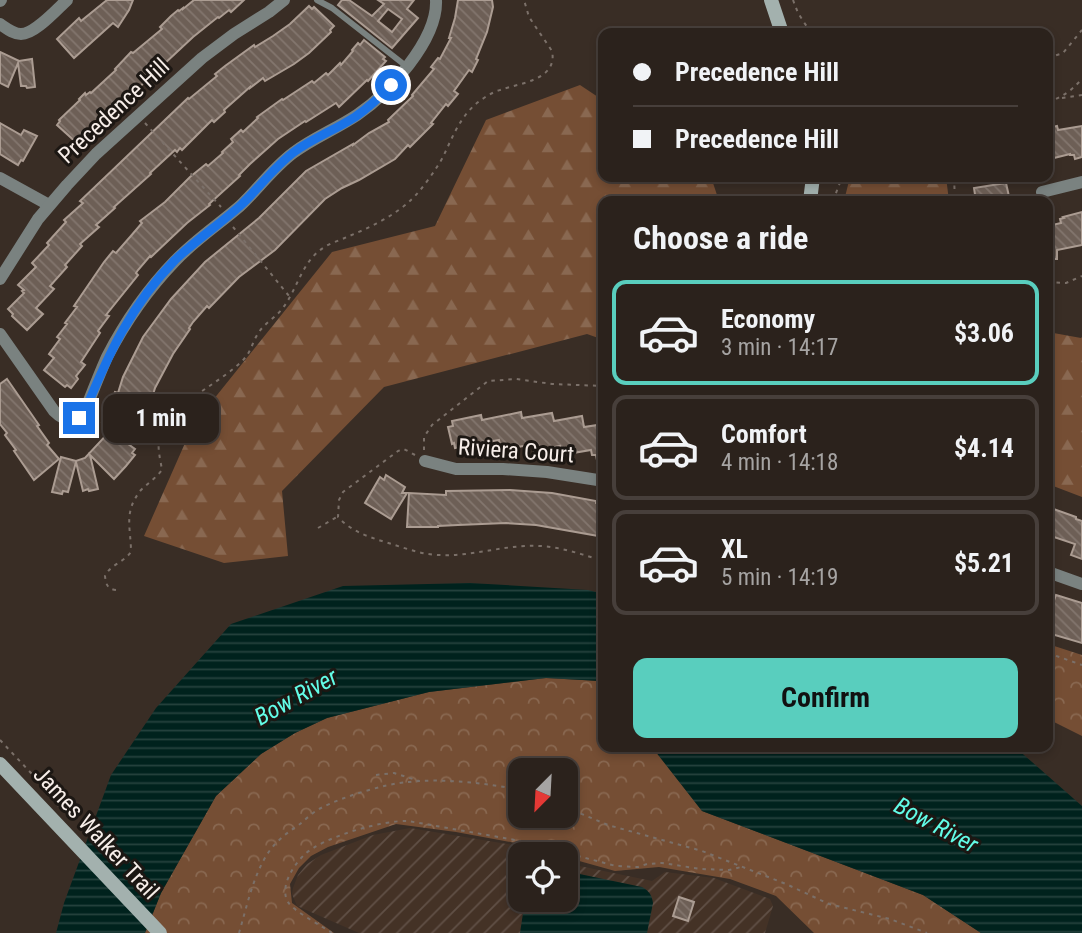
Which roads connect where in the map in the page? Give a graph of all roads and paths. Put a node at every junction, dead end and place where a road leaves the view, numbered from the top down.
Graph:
1 (67, 0) edge
2 (284, 0) edge
3 (317, 0) edge
4 (436, 0) edge
5 (524, 0) edge
6 (771, 0) edge
7 (793, 0) edge
8 (0, 24) edge
9 (780, 28) edge
10 (808, 28) edge
11 (1082, 30) edge
12 (1053, 56) edge
13 (406, 66) junction
14 (1082, 79) edge
15 (1082, 94) edge
16 (1059, 98) junction
17 (1053, 100) edge
18 (144, 122) dead end
19 (0, 178) edge
20 (1082, 182) edge
21 (1042, 192) dead end
22 (49, 205) junction
23 (222, 209) dead end
24 (231, 224) dead end
25 (1082, 276) edge
26 (0, 279) edge
27 (1053, 282) edge
28 (290, 297) junction
29 (0, 334) edge
30 (598, 386) edge
31 (82, 416) junction
32 (159, 440) junction
33 (425, 461) junction
34 (598, 480) edge
35 (338, 516) junction
36 (318, 528) dead end
37 (598, 559) edge
38 (1053, 574) edge
39 (1082, 584) edge
40 (116, 590) dead end
41 (1053, 655) edge
42 (1082, 665) edge
43 (0, 740) edge
44 (0, 764) edge
45 (376, 775) dead end
46 (420, 781) junction
47 (508, 788) edge
48 (578, 812) edge
49 (60, 818) junction
50 (741, 867) junction
51 (160, 933) edge
52 (239, 933) edge
53 (332, 933) edge
54 (928, 933) edge

1 - 8 street
2 - 22 street, Precedence Hill
3 - 13 lane
4 - 13 street
5 - 28 path
6 - 9 main road
7 - 10 path
11 - 12 path
13 - 31 street
14 - 16 path
15 - 16 path
16 - 17 path
18 - 23 path
19 - 22 street
20 - 21 street
22 - 26 street, Precedence Hill
24 - 28 path
25 - 27 path
28 - 32 path
29 - 31 street
30 - 33 path
31 - 32 path
32 - 40 path
33 - 34 street, Riviera Court
33 - 35 path
35 - 36 path
35 - 37 path
38 - 39 street
41 - 42 path
43 - 49 path
44 - 49 main road, James Walker Trail
45 - 46 path
46 - 47 path
46 - 52 path
48 - 50 path
49 - 51 main road, James Walker Trail
50 - 53 path
50 - 54 path

